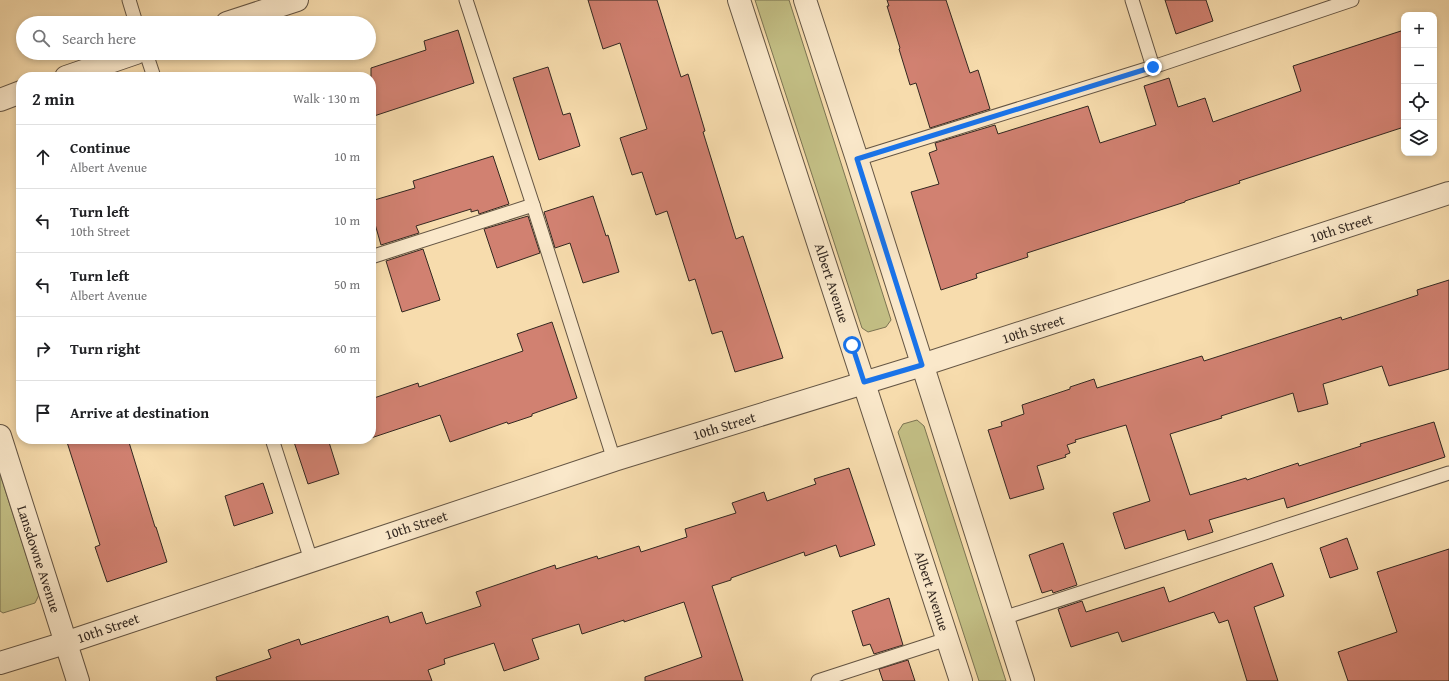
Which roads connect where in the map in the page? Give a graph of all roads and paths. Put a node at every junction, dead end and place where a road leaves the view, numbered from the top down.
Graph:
1 (129, 0) edge
2 (297, 0) edge
3 (466, 0) edge
4 (739, 0) edge
5 (805, 0) edge
6 (1132, 0) edge
7 (1352, 0) edge
8 (134, 16) edge
9 (248, 16) edge
10 (116, 60) edge
11 (148, 60) edge
12 (1153, 67) junction
13 (81, 72) edge
14 (152, 72) edge
15 (16, 94) edge
16 (0, 100) edge
17 (857, 159) junction
18 (1449, 193) edge
19 (533, 205) junction
20 (376, 255) edge
21 (922, 365) junction
22 (864, 382) junction
23 (0, 436) edge
24 (274, 444) edge
25 (614, 460) junction
26 (1449, 473) edge
27 (311, 560) junction
28 (1003, 618) junction
29 (947, 639) junction
30 (65, 643) junction
31 (0, 663) edge
32 (6, 681) edge
33 (78, 681) edge
34 (818, 681) edge
35 (961, 681) edge
36 (1023, 681) edge

1 - 8 lane
2 - 9 street
3 - 19 lane
4 - 22 street, Albert Avenue
5 - 17 street
6 - 12 lane
7 - 12 lane
10 - 13 street
11 - 14 lane
12 - 17 lane
15 - 16 street
17 - 21 street
18 - 21 street, 10th Street
19 - 20 lane
19 - 25 lane
21 - 22 street, 10th Street
21 - 28 street
22 - 25 street, 10th Street
22 - 29 street, Albert Avenue
23 - 30 street, Lansdowne Avenue
24 - 27 lane
25 - 27 street, 10th Street
26 - 28 lane
27 - 30 street, 10th Street
28 - 36 street
29 - 34 lane
29 - 35 street, Albert Avenue
30 - 31 street, 10th Street
30 - 33 street, Lansdowne Avenue
31 - 32 street

